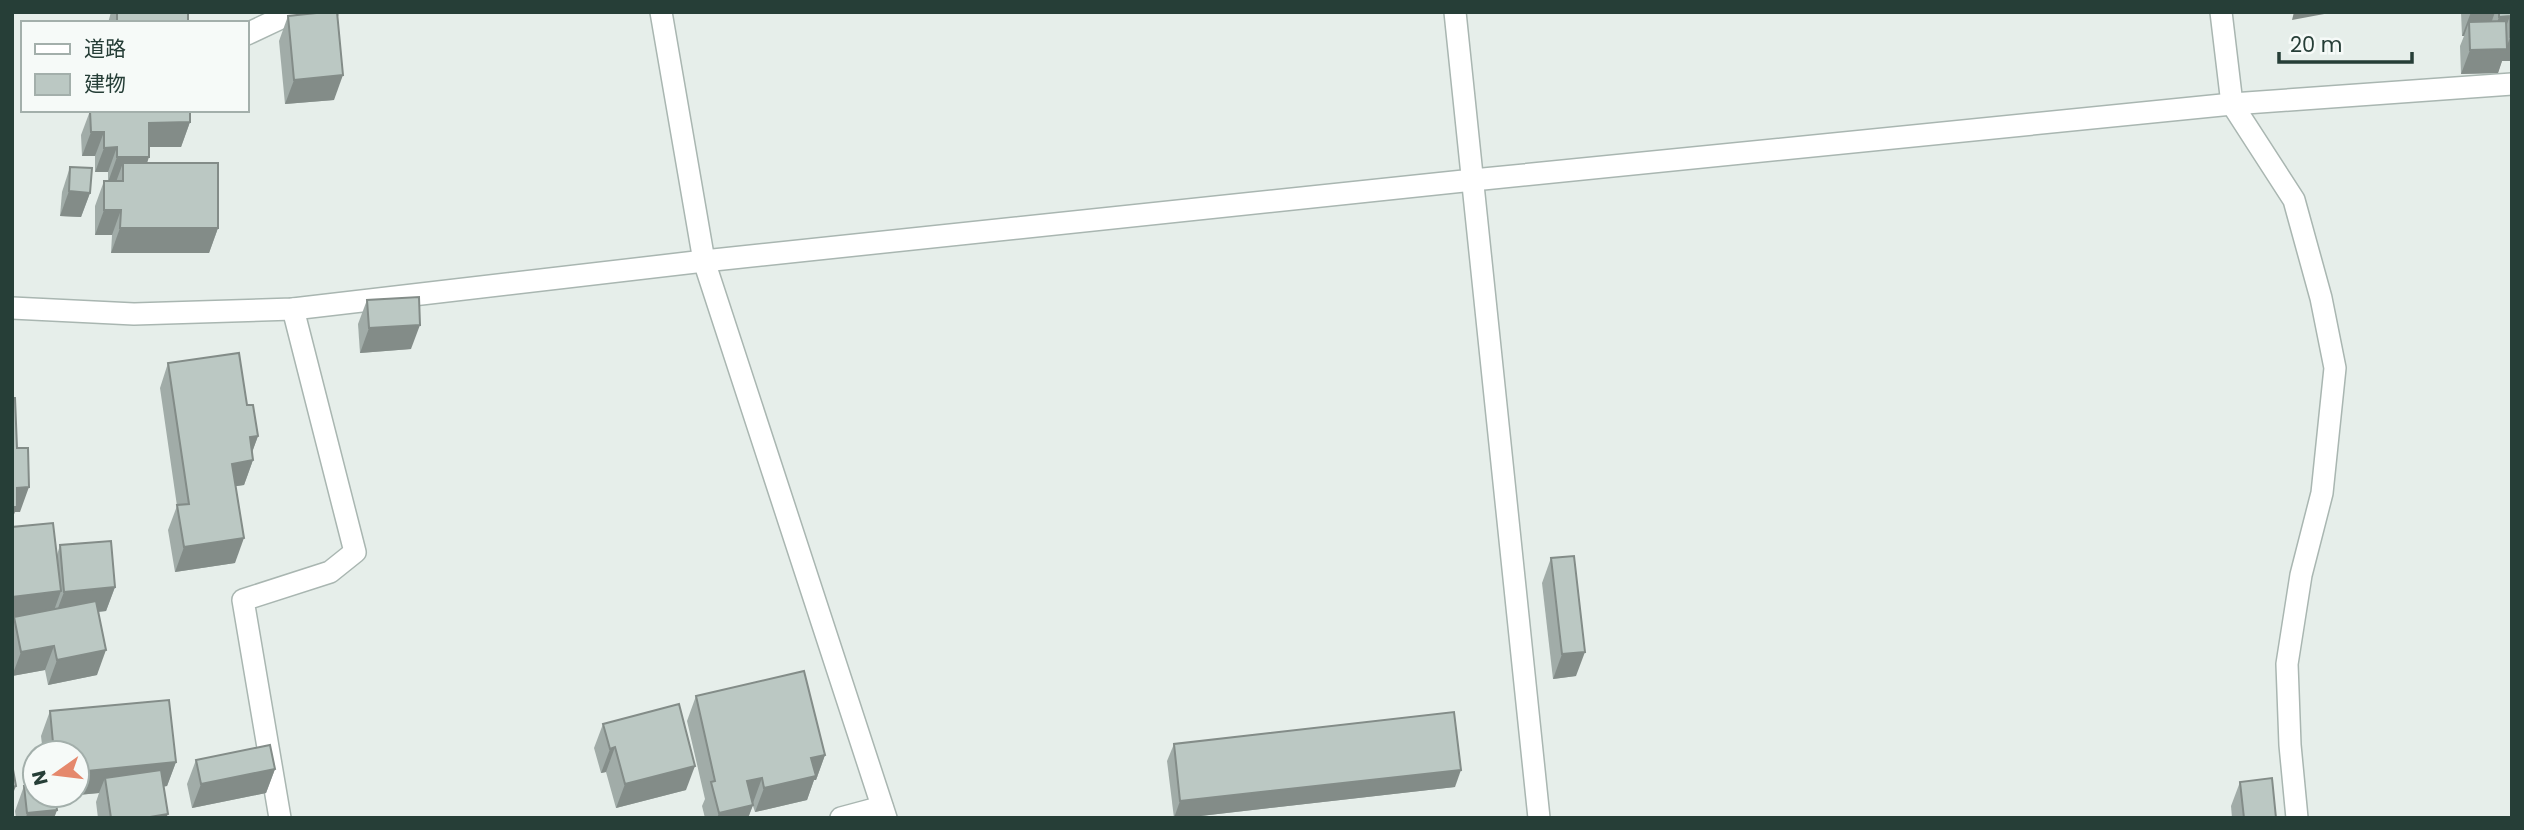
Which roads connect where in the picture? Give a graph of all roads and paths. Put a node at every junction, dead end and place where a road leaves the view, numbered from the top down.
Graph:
1 (327, 12) edge
2 (661, 12) edge
3 (1455, 12) edge
4 (2221, 12) edge
5 (248, 34) edge
6 (2512, 84) edge
7 (2232, 104) junction
8 (1473, 180) junction
9 (704, 261) junction
10 (12, 308) edge
11 (293, 309) junction
12 (884, 813) edge
13 (1535, 817) edge
14 (280, 818) edge
15 (841, 818) edge
16 (2297, 818) edge

1 - 5 street
2 - 9 street
3 - 8 street
4 - 7 street
6 - 7 street
7 - 8 street
7 - 16 street
8 - 9 street
8 - 13 street
9 - 11 street
9 - 12 street
10 - 11 street
11 - 14 street
12 - 15 street

